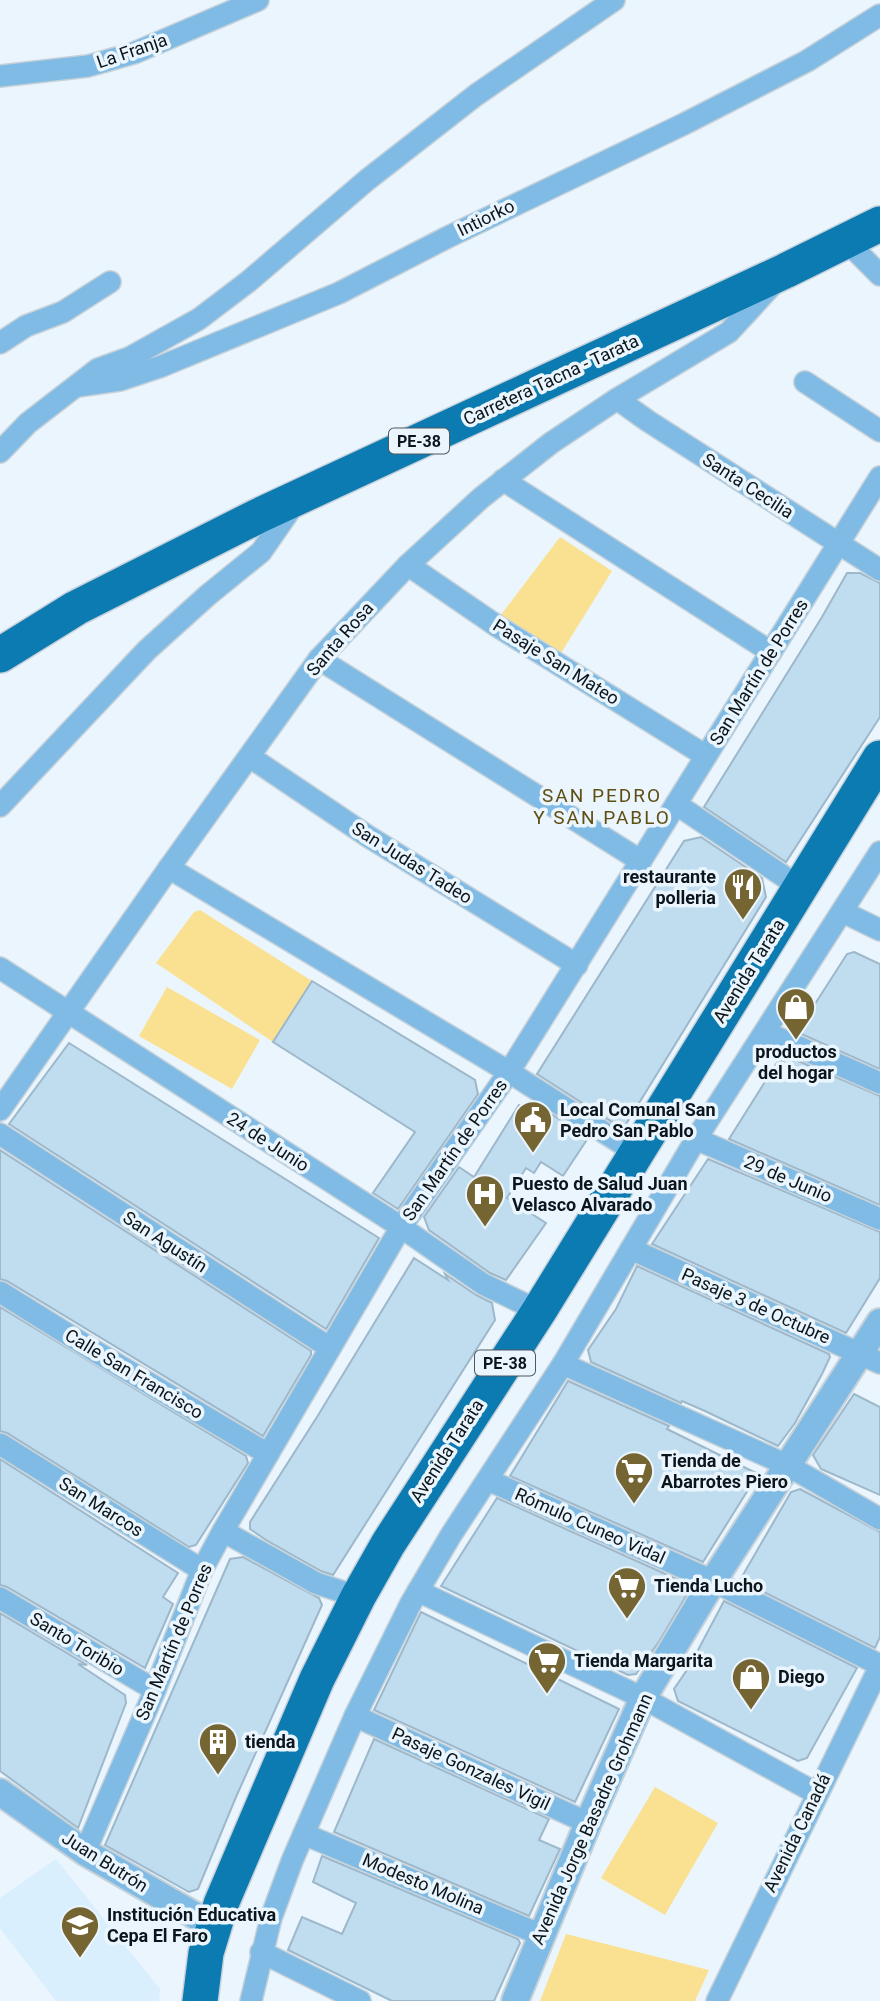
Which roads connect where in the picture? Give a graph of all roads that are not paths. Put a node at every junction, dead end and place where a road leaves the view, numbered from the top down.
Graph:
1 (258, 0) edge
2 (614, 0) edge
3 (880, 15) edge
4 (0, 76) edge
5 (880, 224) edge
6 (846, 241) junction
7 (785, 271) junction
8 (880, 275) edge
9 (110, 282) dead end
10 (0, 343) edge
11 (805, 382) dead end
12 (78, 386) junction
13 (617, 398) junction
14 (880, 430) edge
15 (0, 452) edge
16 (880, 477) edge
17 (503, 480) junction
18 (299, 499) junction
19 (838, 544) junction
20 (408, 565) junction
21 (880, 570) edge
22 (771, 652) junction
23 (0, 655) edge
24 (319, 659) junction
25 (706, 756) junction
26 (250, 757) junction
27 (880, 758) edge
28 (676, 804) junction
29 (0, 806) edge
30 (880, 852) edge
31 (641, 861) junction
32 (169, 868) junction
33 (801, 888) junction
34 (843, 912) junction
35 (880, 930) edge
36 (577, 965) junction
37 (0, 968) edge
38 (70, 1013) junction
39 (765, 1032) junction
40 (509, 1072) junction
41 (880, 1083) edge
42 (0, 1110) edge
43 (0, 1134) edge
44 (696, 1139) junction
45 (635, 1152) junction
46 (880, 1219) edge
47 (401, 1227) junction
48 (631, 1249) junction
49 (0, 1292) edge
50 (539, 1311) junction
51 (880, 1322) edge
52 (330, 1348) junction
53 (870, 1358) edge
54 (563, 1364) junction
55 (0, 1444) edge
56 (268, 1454) junction
57 (787, 1465) junction
58 (488, 1480) junction
59 (880, 1519) edge
60 (223, 1531) junction
61 (202, 1570) junction
62 (713, 1581) junction
63 (418, 1591) junction
64 (358, 1597) junction
65 (0, 1598) edge
66 (880, 1665) edge
67 (155, 1690) junction
68 (643, 1698) junction
69 (355, 1716) junction
70 (0, 1792) edge
71 (816, 1793) junction
72 (588, 1823) junction
73 (304, 1834) junction
74 (85, 1852) junction
75 (213, 1926) junction
76 (541, 1935) junction
77 (261, 1952) junction
78 (200, 2001) edge
79 (251, 2001) edge
80 (360, 2001) edge
81 (514, 2001) edge
82 (716, 2001) edge

1 - 4 street, La Franja
2 - 12 street
3 - 12 street, Intiorko
5 - 6 highway, Carretera Tacna - Tarata / PE-38
6 - 7 highway, Carretera Tacna - Tarata / PE-38
6 - 8 street
7 - 13 street, Santa Rosa
7 - 18 highway, Carretera Tacna - Tarata / PE-38
9 - 10 street
11 - 14 street
12 - 15 street
13 - 17 street, Santa Rosa
13 - 19 street, Santa Cecilia
16 - 19 street, San Martín de Porres
17 - 20 street, Santa Rosa
17 - 22 street
18 - 23 highway, Carretera Tacna - Tarata / PE-38
18 - 29 street
19 - 21 street, Santa Cecilia
19 - 22 street, San Martín de Porres
20 - 24 street, Santa Rosa
20 - 25 street, Pasaje San Mateo
22 - 25 street, San Martín de Porres
24 - 26 street, Santa Rosa
24 - 31 street
25 - 28 street, San Martín de Porres
26 - 32 street, Santa Rosa
26 - 36 street, San Judas Tadeo
27 - 33 highway, Avenida Tarata / PE-38
28 - 31 street, San Martín de Porres
28 - 33 street
30 - 34 street
31 - 36 street, San Martín de Porres
32 - 38 street, Santa Rosa
32 - 40 street
33 - 45 highway, Avenida Tarata / PE-38
34 - 35 street
34 - 39 street
36 - 40 street, San Martín de Porres
37 - 38 street, 24 de Junio
38 - 42 street, Santa Rosa
38 - 47 street, 24 de Junio
39 - 41 street
39 - 44 street
40 - 45 street
40 - 47 street, San Martín de Porres
43 - 52 street, San Agustín
44 - 46 street, 29 de Junio
44 - 48 street
45 - 50 highway, Avenida Tarata / PE-38
47 - 50 street, 24 de Junio
47 - 52 street, San Martín de Porres
48 - 53 street, Pasaje 3 de Octubre
48 - 54 street
49 - 56 street, Calle San Francisco
50 - 64 highway, Avenida Tarata / PE-38
51 - 53 street, Avenida Jorge Basadre Grohmann
52 - 56 street, San Martín de Porres
53 - 57 street, Avenida Jorge Basadre Grohmann
54 - 57 street
54 - 58 street
55 - 61 street, San Marcos
56 - 60 street, San Martín de Porres
57 - 59 street
57 - 62 street, Avenida Jorge Basadre Grohmann
58 - 62 street, Rómulo Cuneo Vidal
58 - 63 street
60 - 61 street, San Martín de Porres
60 - 64 street
61 - 67 street, San Martín de Porres
62 - 66 street, Rómulo Cuneo Vidal
62 - 68 street, Avenida Jorge Basadre Grohmann
63 - 68 street
63 - 69 street
64 - 75 highway, Avenida Tarata / PE-38
65 - 67 street, Santo Toribio
66 - 71 street, Avenida Canadá
67 - 74 street, San Martín de Porres
68 - 71 street
68 - 72 street, Avenida Jorge Basadre Grohmann
69 - 72 street, Pasaje Gonzales Vigil
69 - 73 street
70 - 74 street, Juan Butrón
71 - 82 street, Avenida Canadá
72 - 76 street, Avenida Jorge Basadre Grohmann
73 - 76 street, Modesto Molina
73 - 77 street
74 - 75 street, Juan Butrón
75 - 78 highway, Avenida Tarata / PE-38
76 - 81 street, Avenida Jorge Basadre Grohmann
77 - 79 street
77 - 80 street

